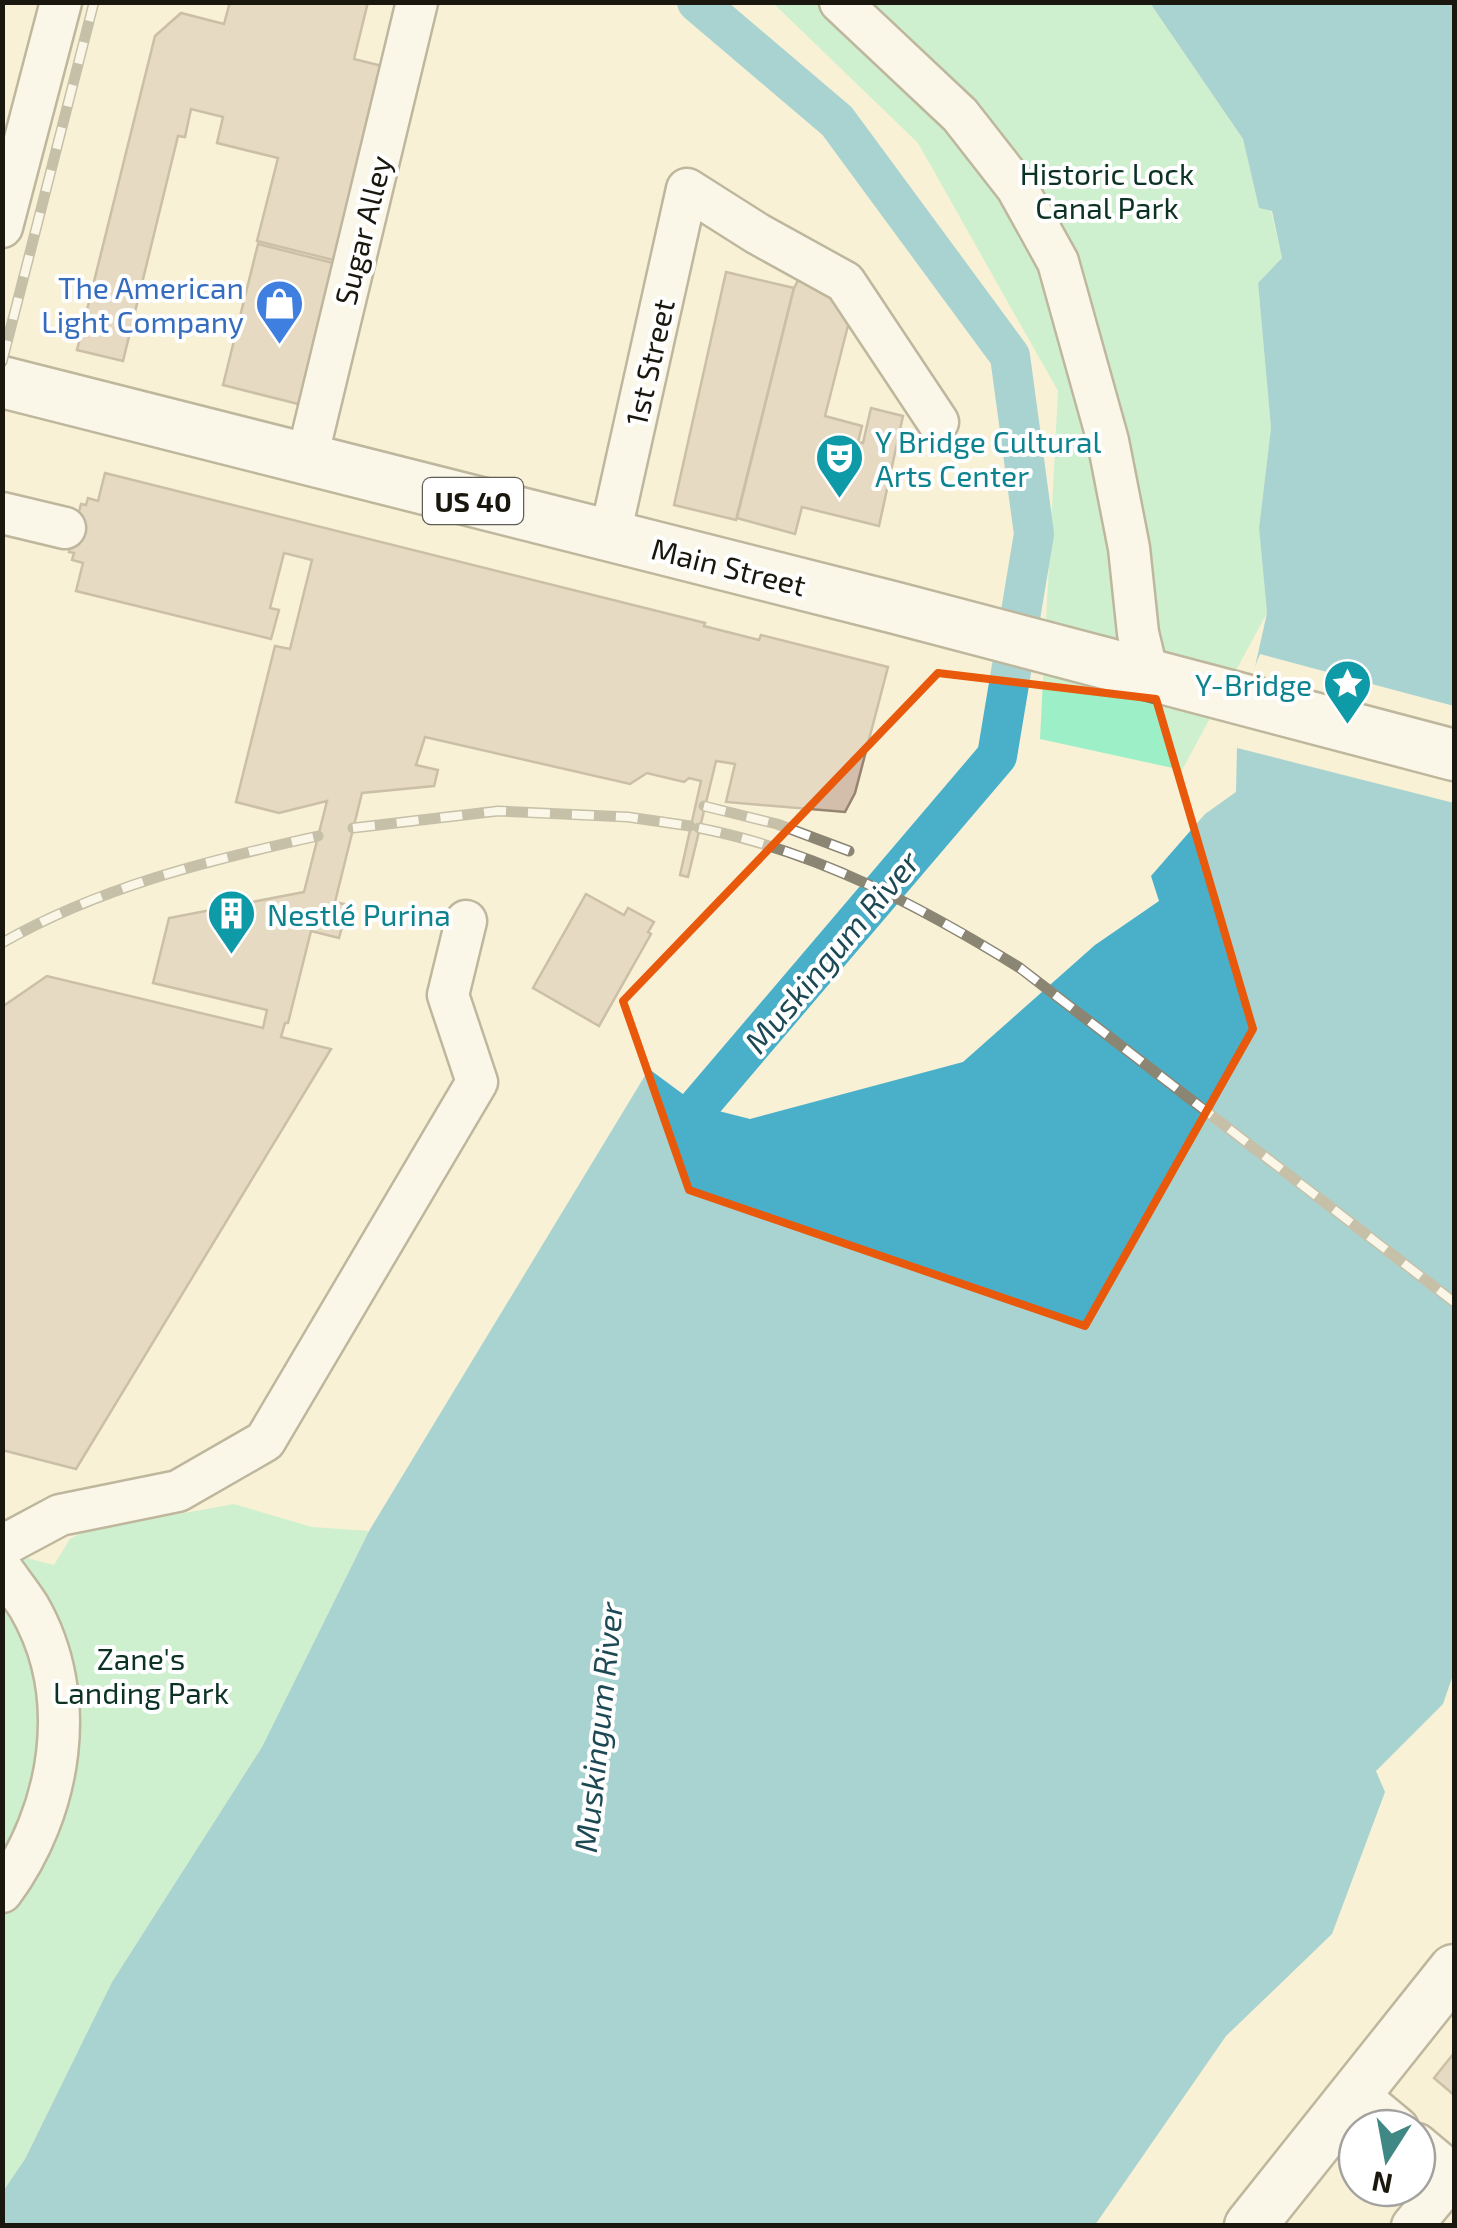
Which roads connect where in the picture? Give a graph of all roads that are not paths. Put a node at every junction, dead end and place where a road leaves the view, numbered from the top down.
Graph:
1 (62, 2) edge
2 (418, 2) edge
3 (840, 2) edge
4 (2, 227) edge
5 (5, 392) edge
6 (938, 422) dead end
7 (306, 458) junction
8 (2, 513) edge
9 (65, 528) dead end
10 (610, 535) junction
11 (1148, 675) junction
12 (1454, 755) edge
13 (466, 921) dead end
14 (2, 1546) edge
15 (2, 1569) edge
16 (2, 1892) edge
17 (1454, 1970) edge
18 (1356, 2093) junction
19 (1374, 2108) edge
20 (1437, 2161) edge
21 (1437, 2196) edge
22 (1250, 2226) edge

1 - 4 street
2 - 7 street, Sugar Alley
3 - 11 street
5 - 7 main road, Main Street / US 40
6 - 10 street, 1st Street
7 - 10 main road, Main Street / US 40
8 - 9 street
10 - 11 main road, Main Street / US 40
11 - 12 main road, Main Street / US 40
13 - 14 street
15 - 16 street
17 - 18 main road
18 - 19 street
18 - 22 main road
20 - 21 street

